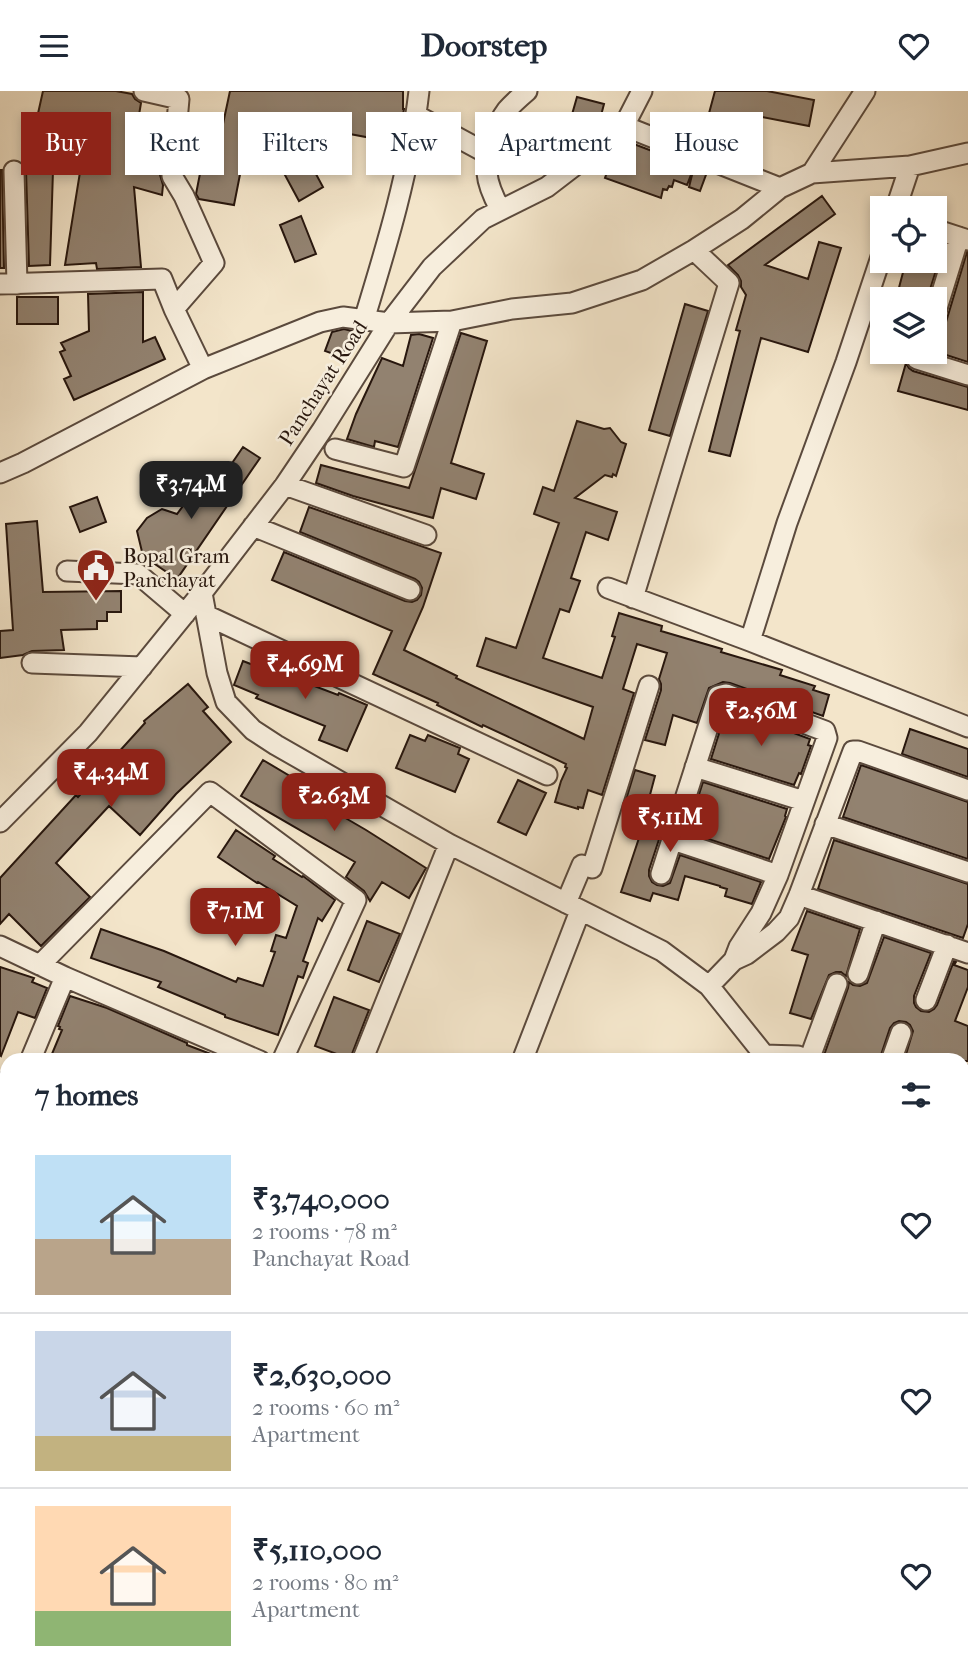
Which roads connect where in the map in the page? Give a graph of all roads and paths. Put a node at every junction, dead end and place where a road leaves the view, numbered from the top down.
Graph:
1 (144, 91) edge
2 (419, 91) edge
3 (527, 91) edge
4 (865, 91) edge
5 (640, 92) edge
6 (416, 112) edge
7 (506, 112) edge
8 (631, 112) edge
9 (636, 131) edge
10 (968, 153) edge
11 (910, 166) junction
12 (14, 171) dead end
13 (812, 173) junction
14 (403, 175) edge
15 (487, 175) edge
16 (562, 175) edge
17 (780, 188) junction
18 (900, 196) edge
19 (500, 209) junction
20 (963, 238) edge
21 (694, 250) junction
22 (876, 273) edge
23 (9, 284) edge
24 (945, 287) edge
25 (174, 309) junction
26 (364, 320) junction
27 (452, 321) junction
28 (389, 323) junction
29 (939, 364) edge
30 (203, 369) junction
31 (968, 375) edge
32 (335, 449) dead end
33 (0, 473) edge
34 (285, 485) junction
35 (253, 526) junction
36 (426, 535) dead end
37 (67, 571) dead end
38 (608, 588) dead end
39 (410, 590) dead end
40 (202, 593) junction
41 (633, 598) junction
42 (186, 614) junction
43 (206, 615) junction
44 (750, 641) junction
45 (32, 663) dead end
46 (142, 667) junction
47 (649, 686) dead end
48 (968, 727) edge
49 (695, 767) junction
50 (547, 775) dead end
51 (968, 790) edge
52 (804, 801) junction
53 (0, 822) edge
54 (825, 824) junction
55 (673, 839) junction
56 (449, 843) junction
57 (968, 871) edge
58 (661, 874) dead end
59 (778, 875) junction
60 (799, 895) junction
61 (573, 907) junction
62 (876, 921) junction
63 (947, 945) junction
64 (0, 946) edge
65 (968, 953) edge
66 (734, 960) junction
67 (40, 965) junction
68 (858, 974) dead end
69 (65, 977) junction
70 (837, 984) dead end
71 (709, 986) junction
72 (926, 1000) dead end
73 (901, 1033) dead end
74 (33, 1053) edge
75 (241, 1053) edge
76 (286, 1053) edge
77 (365, 1053) edge
78 (525, 1053) edge
79 (762, 1053) edge
80 (812, 1053) edge
81 (894, 1053) edge

1 - 25 street
2 - 6 street
3 - 7 street
4 - 13 street
5 - 8 street
9 - 17 street
10 - 11 street
11 - 13 street
11 - 18 street
12 - 23 street
13 - 17 street
14 - 26 street
15 - 19 street
16 - 19 street, Panchayat Road
17 - 21 street
19 - 28 street, Panchayat Road
20 - 24 street
21 - 27 street
21 - 41 street
22 - 44 street
23 - 25 street
25 - 30 street
26 - 28 street
26 - 30 street
27 - 28 street
27 - 32 street
28 - 34 street, Panchayat Road
29 - 31 street
30 - 33 street
34 - 35 street, Panchayat Road
34 - 36 street
35 - 39 street
35 - 40 street, Panchayat Road
37 - 42 street
38 - 41 street
40 - 42 street, Panchayat Road
40 - 43 street
41 - 44 street
42 - 46 street, Panchayat Road
43 - 50 street
43 - 56 street
44 - 48 street
45 - 46 street
46 - 53 street, Panchayat Road
47 - 61 street
49 - 52 street
49 - 52 street
49 - 55 street
51 - 54 street
52 - 59 street
54 - 57 street
54 - 60 street
55 - 58 street
55 - 59 street
56 - 61 street
56 - 77 street
59 - 66 street
60 - 62 street
60 - 66 street
61 - 71 street
61 - 78 street
62 - 63 street
62 - 68 street
63 - 65 street
63 - 72 street
64 - 67 street
66 - 71 street
67 - 69 street
67 - 76 street
69 - 74 street
69 - 75 street
70 - 80 street
71 - 79 street
73 - 81 street

